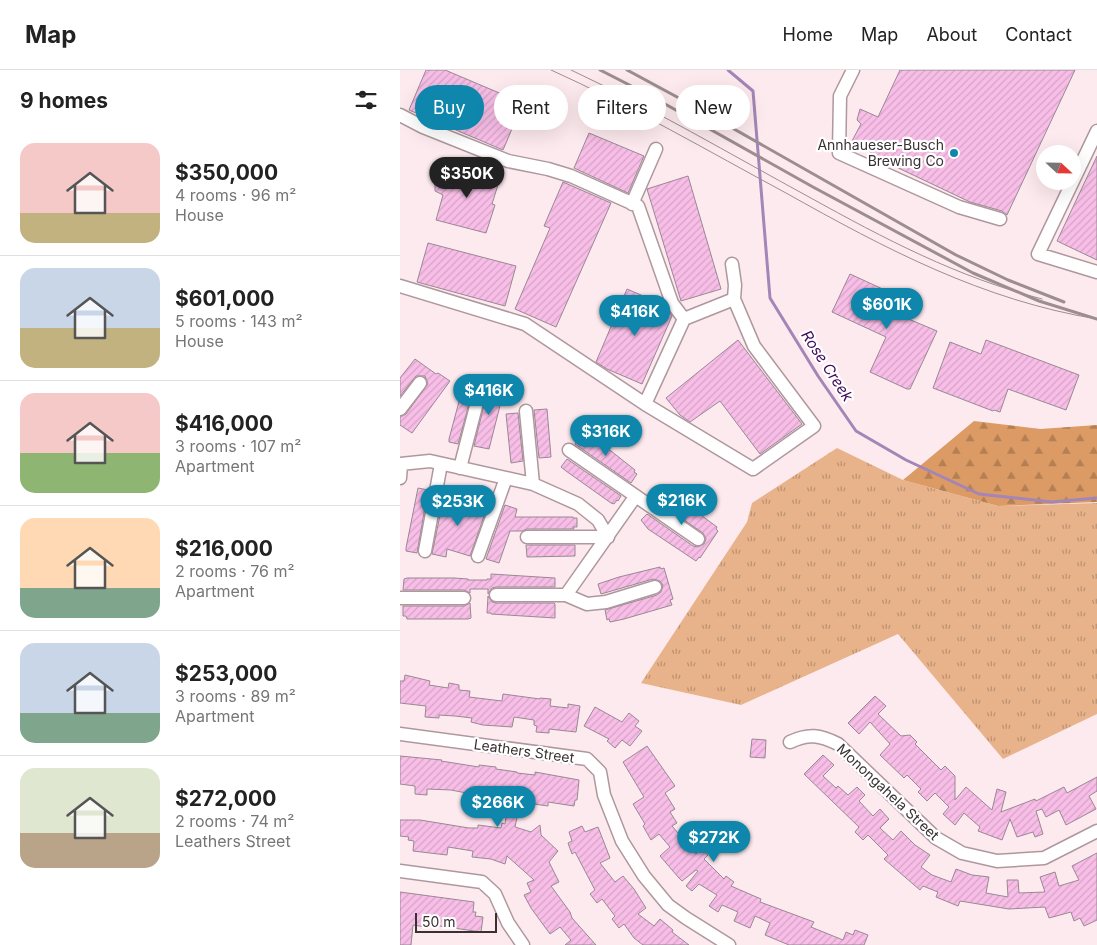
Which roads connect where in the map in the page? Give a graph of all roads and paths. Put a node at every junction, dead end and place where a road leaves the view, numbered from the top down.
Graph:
1 (853, 70) edge
2 (400, 115) edge
3 (1097, 131) edge
4 (656, 149) dead end
5 (632, 204) junction
6 (1000, 219) dead end
7 (732, 264) dead end
8 (1097, 272) edge
9 (400, 286) edge
10 (734, 299) junction
11 (684, 318) junction
12 (420, 383) dead end
13 (482, 387) dead end
14 (645, 404) junction
15 (400, 409) edge
16 (526, 412) dead end
17 (570, 450) dead end
18 (401, 464) edge
19 (441, 464) junction
20 (460, 468) junction
21 (400, 478) edge
22 (506, 478) junction
23 (533, 484) junction
24 (635, 497) junction
25 (527, 538) dead end
26 (608, 538) junction
27 (698, 539) dead end
28 (425, 551) dead end
29 (478, 556) dead end
30 (655, 587) dead end
31 (566, 594) junction
32 (496, 595) dead end
33 (400, 598) edge
34 (464, 598) dead end
35 (400, 734) edge
36 (790, 742) dead end
37 (1097, 831) edge
38 (400, 872) edge
39 (523, 945) edge
40 (729, 945) edge

1 - 6 street
2 - 5 street
3 - 8 street
4 - 5 street
5 - 11 street
7 - 10 street
9 - 14 street
10 - 11 street
10 - 14 street
11 - 14 street
12 - 15 street
13 - 20 street
16 - 23 street
17 - 24 street
18 - 19 street
18 - 21 street
19 - 20 street
19 - 28 street
20 - 22 street
22 - 23 street
22 - 29 street
23 - 26 street
24 - 26 street
24 - 27 street
25 - 26 street
26 - 31 street
30 - 31 street
31 - 32 street
33 - 34 street
35 - 40 street, Leathers Street
36 - 37 street, Monongahela Street
38 - 39 street

